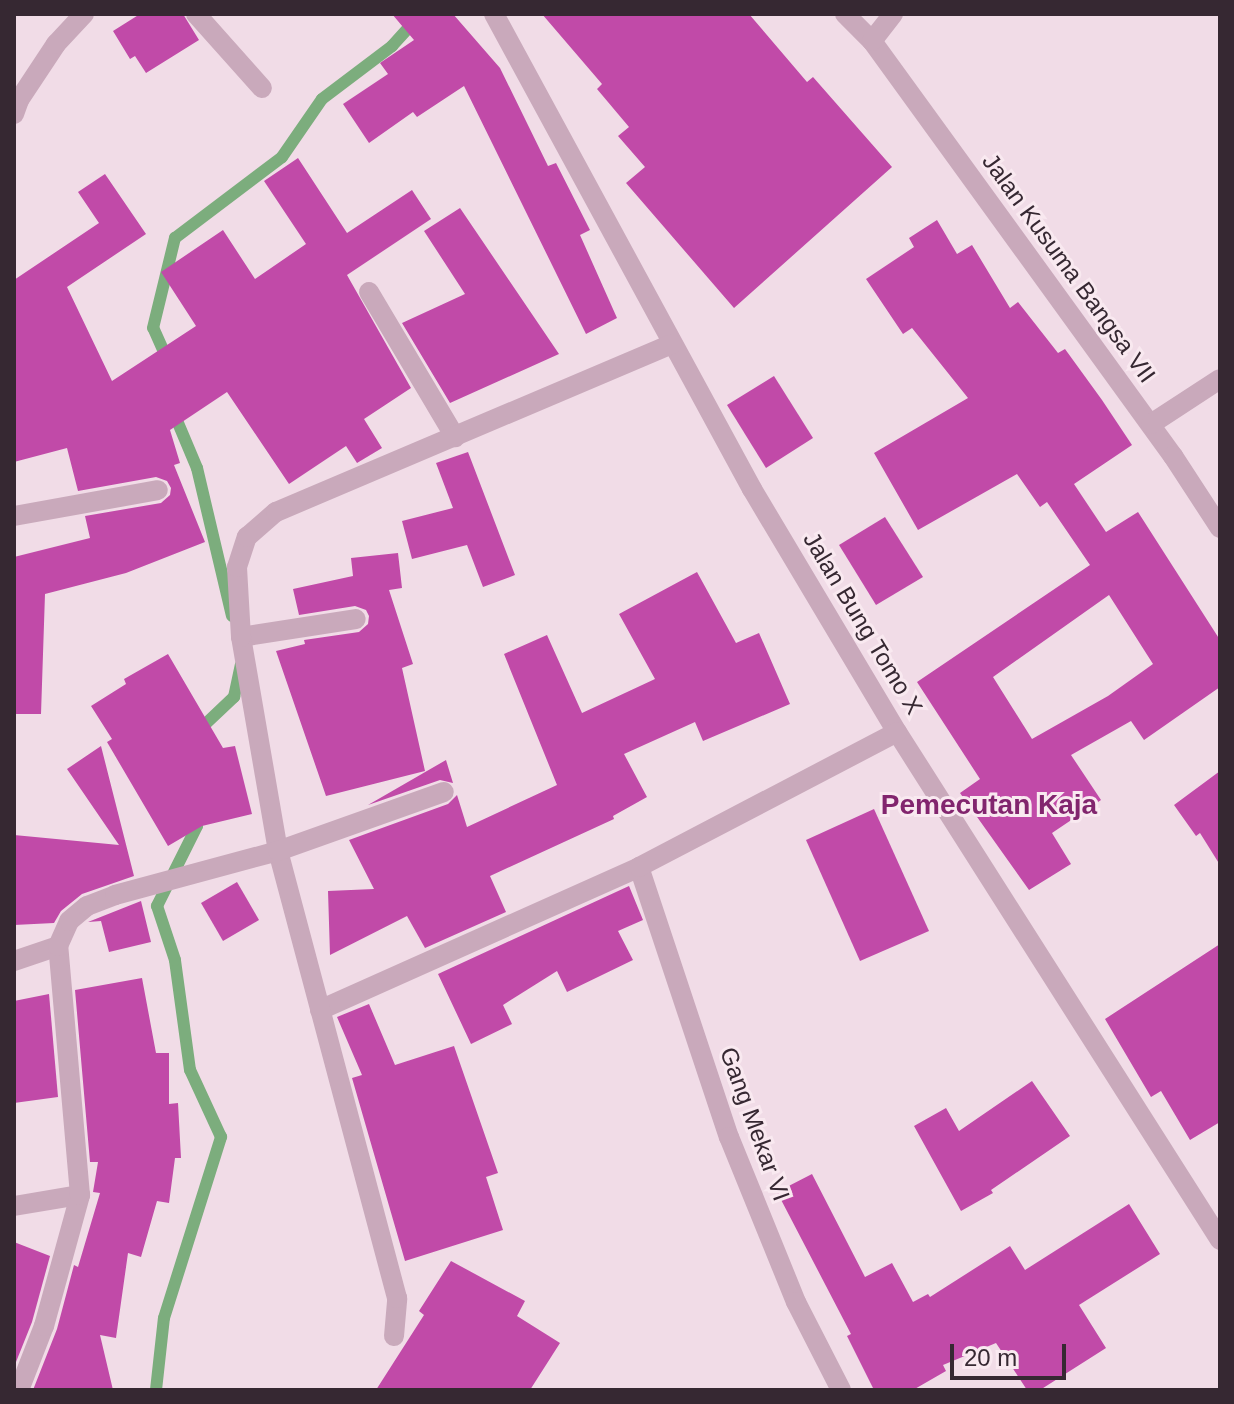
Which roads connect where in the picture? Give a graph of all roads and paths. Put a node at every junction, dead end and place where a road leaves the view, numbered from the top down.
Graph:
1 (84, 14) edge
2 (196, 14) edge
3 (494, 14) edge
4 (845, 14) edge
5 (893, 14) edge
6 (872, 41) junction
7 (262, 88) dead end
8 (16, 102) edge
9 (369, 292) dead end
10 (672, 344) junction
11 (1220, 379) edge
12 (1151, 424) junction
13 (455, 437) junction
14 (158, 490) dead end
15 (14, 516) edge
16 (1220, 528) edge
17 (356, 619) dead end
18 (241, 637) junction
19 (897, 732) junction
20 (444, 792) dead end
21 (278, 851) junction
22 (639, 867) junction
23 (58, 946) junction
24 (14, 961) edge
25 (320, 1010) junction
26 (80, 1195) junction
27 (14, 1206) edge
28 (1220, 1240) edge
29 (394, 1336) dead end
30 (19, 1390) edge
31 (841, 1390) edge

1 - 8 street
2 - 7 street
3 - 10 street, Jalan Bung Tomo X
4 - 6 street, Jalan Kusuma Bangsa VII
5 - 6 street
6 - 12 street, Jalan Kusuma Bangsa VII
9 - 13 street
10 - 13 street
10 - 19 street, Jalan Bung Tomo X
11 - 12 street
12 - 16 street, Jalan Kusuma Bangsa VII
13 - 18 street
14 - 15 street
17 - 18 street
18 - 21 street
19 - 22 street
19 - 28 street, Jalan Bung Tomo X
20 - 21 street
21 - 23 street
21 - 25 street
22 - 25 street
22 - 31 street, Gang Mekar VI
23 - 24 street
23 - 26 street
25 - 29 street
26 - 27 street
26 - 30 street

